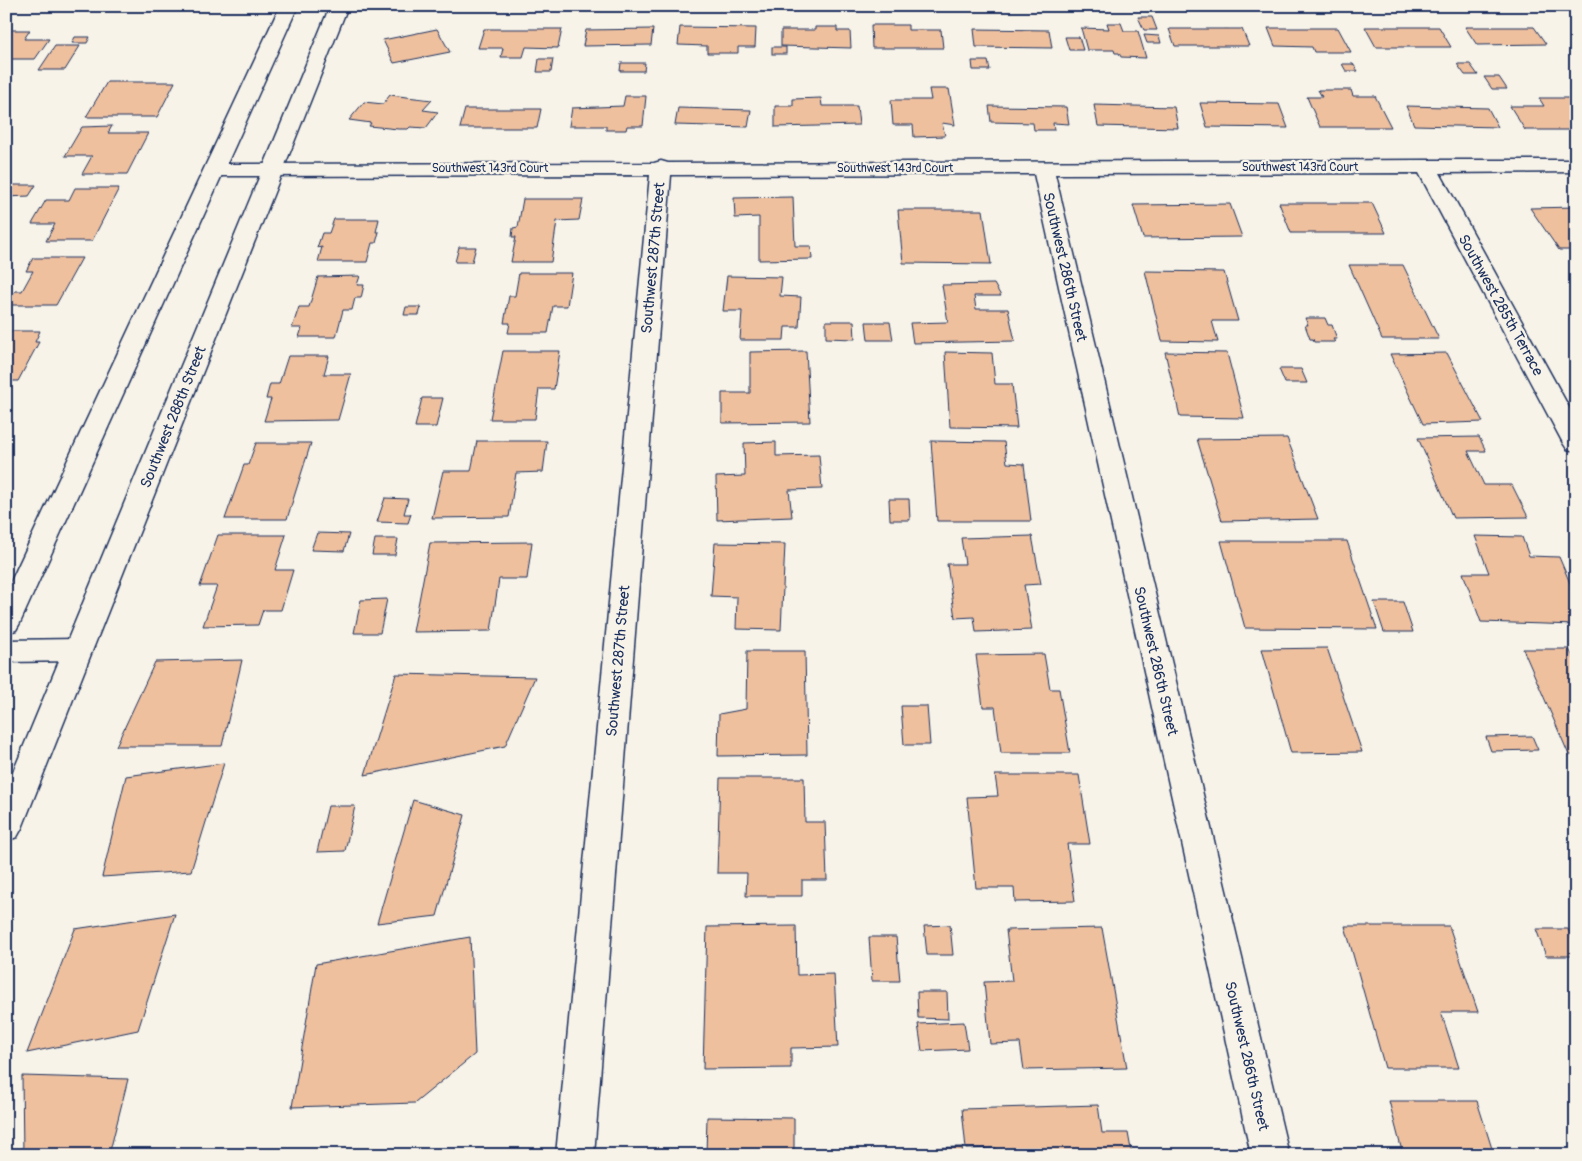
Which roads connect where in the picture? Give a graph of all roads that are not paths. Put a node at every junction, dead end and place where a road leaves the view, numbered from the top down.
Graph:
1 (289, 6) edge
2 (339, 6) edge
3 (1426, 166) junction
4 (1576, 166) edge
5 (661, 167) junction
6 (1043, 168) junction
7 (275, 169) junction
8 (215, 170) junction
9 (1576, 443) edge
10 (6, 623) edge
11 (6, 650) edge
12 (78, 650) junction
13 (6, 828) edge
14 (575, 1155) edge
15 (1270, 1155) edge

1 - 8 street
2 - 7 street, Southwest 288th Street
3 - 4 street, Southwest 143rd Court
3 - 6 street, Southwest 143rd Court
3 - 9 street, Southwest 285th Terrace
5 - 6 street, Southwest 143rd Court
5 - 7 street, Southwest 143rd Court
5 - 14 street, Southwest 287th Street
6 - 15 street, Southwest 286th Street
7 - 8 street, Southwest 143rd Court
7 - 12 street, Southwest 288th Street
8 - 10 street
11 - 12 street
12 - 13 street, Southwest 288th Street

